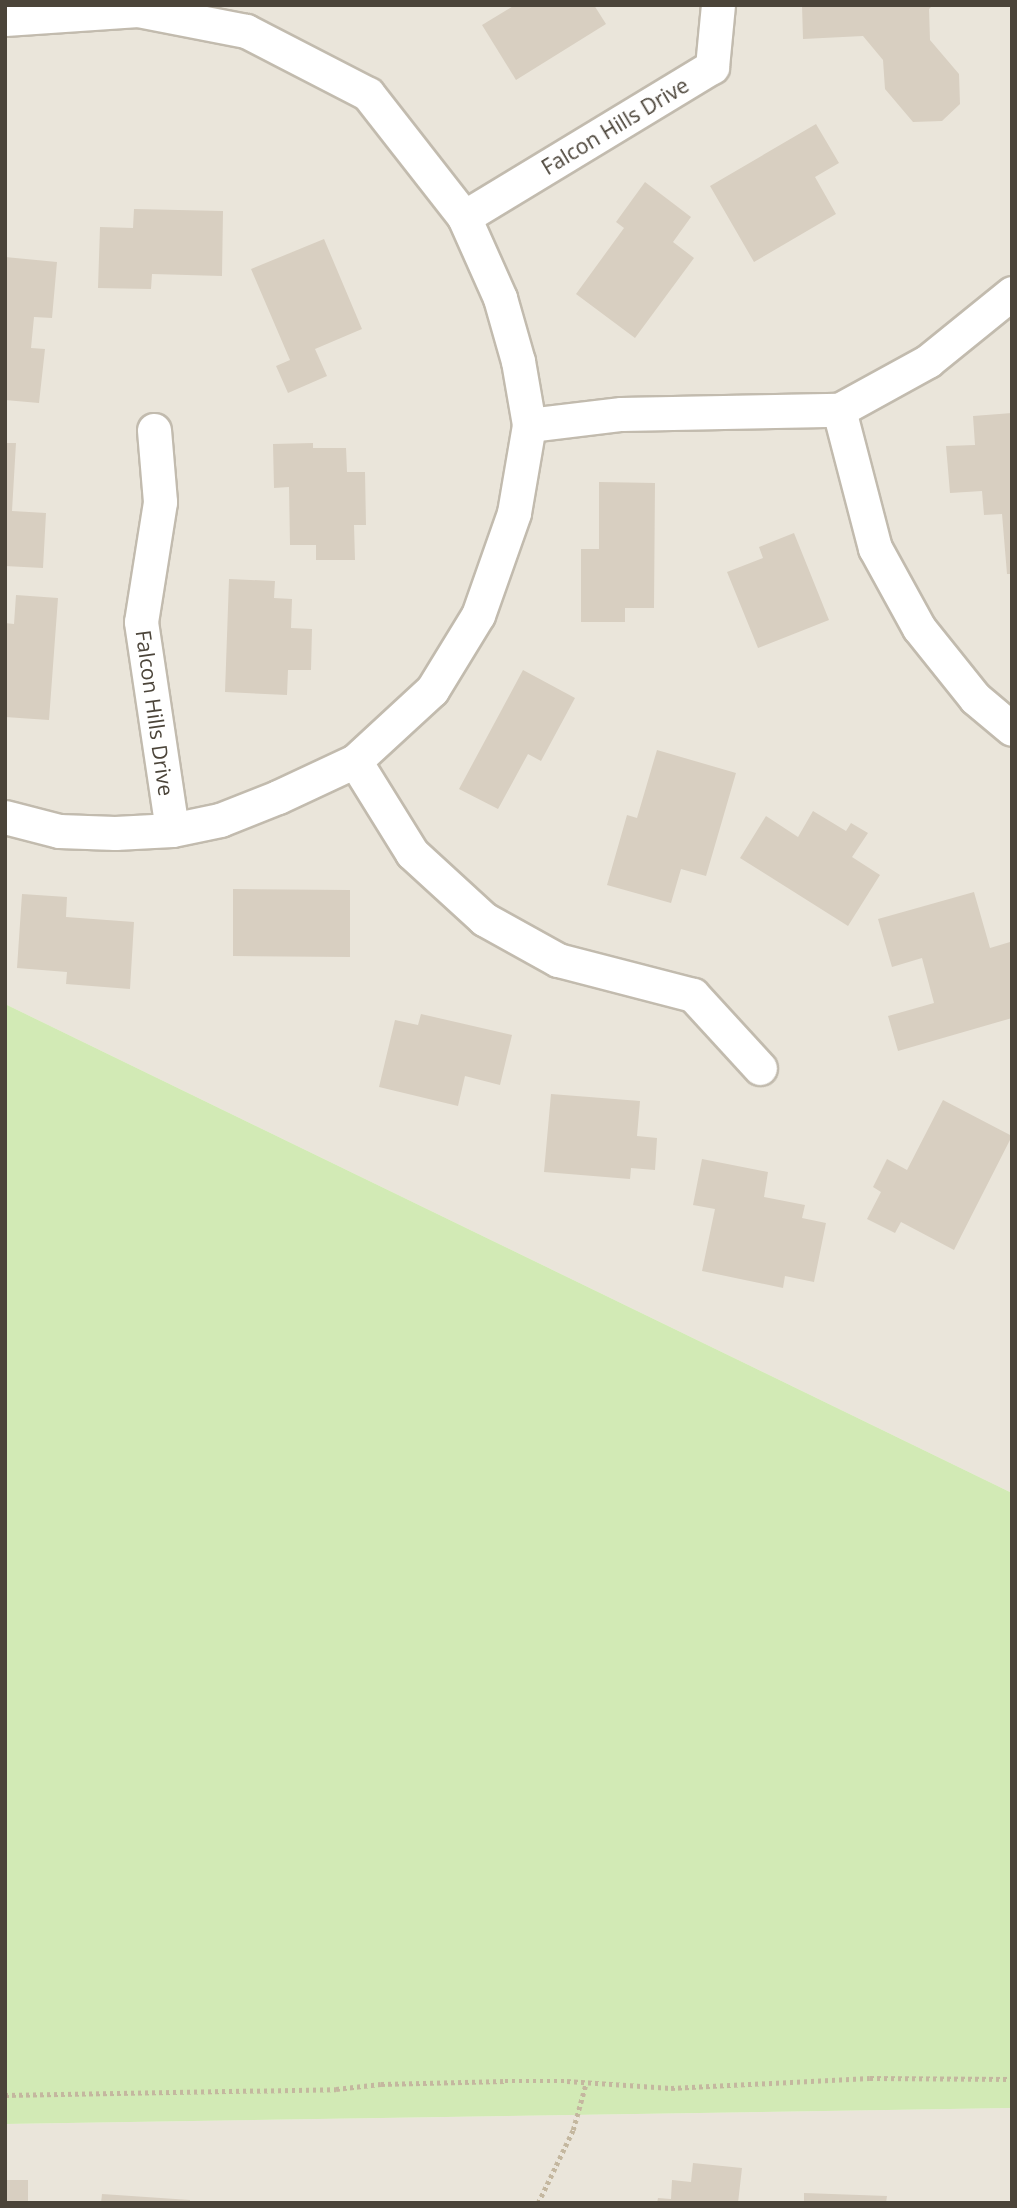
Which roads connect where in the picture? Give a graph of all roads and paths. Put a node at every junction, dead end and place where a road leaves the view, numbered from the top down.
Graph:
1 (718, 5) edge
2 (5, 19) edge
3 (464, 217) junction
4 (1012, 293) edge
5 (839, 410) junction
6 (529, 425) junction
7 (154, 430) dead end
8 (1012, 729) edge
9 (355, 761) junction
10 (5, 817) edge
11 (172, 830) junction
12 (760, 1068) dead end
13 (1012, 2079) edge
14 (586, 2082) junction
15 (5, 2095) edge
16 (538, 2203) edge

1 - 3 street, Falcon Hills Drive
2 - 3 street
3 - 6 street
4 - 5 street
5 - 6 street
5 - 8 street
6 - 9 street
7 - 11 street, Falcon Hills Drive
9 - 11 street
9 - 12 street
10 - 11 street
13 - 14 path
14 - 15 path
14 - 16 path

